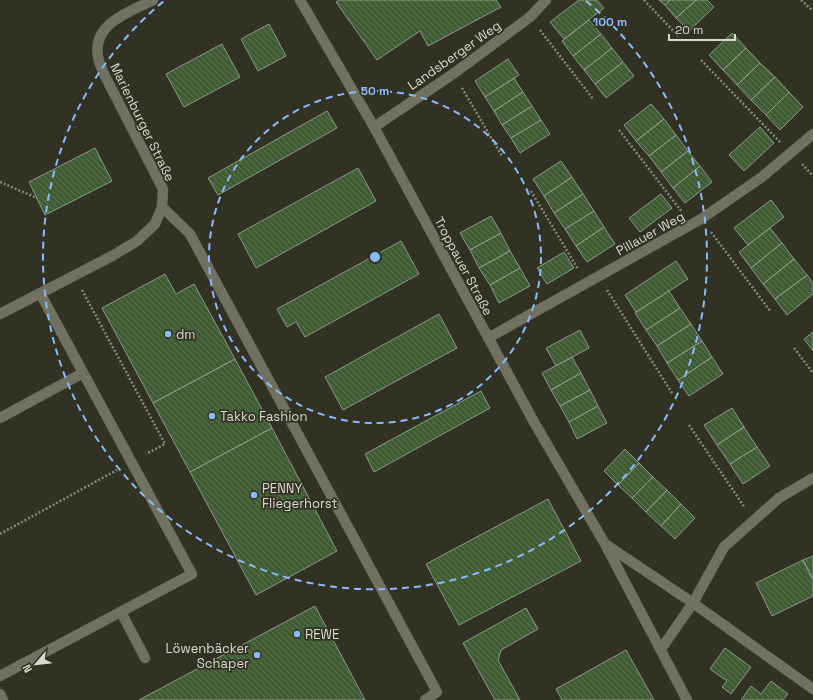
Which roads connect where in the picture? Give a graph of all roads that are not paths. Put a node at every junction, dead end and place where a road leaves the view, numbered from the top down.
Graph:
1 (153, 0) edge
2 (546, 0) edge
3 (304, 1) edge
4 (374, 127) junction
5 (813, 134) edge
6 (162, 207) junction
7 (40, 293) junction
8 (0, 314) edge
9 (488, 338) junction
10 (83, 373) junction
11 (0, 418) edge
12 (813, 478) edge
13 (605, 544) junction
14 (693, 603) junction
15 (121, 612) junction
16 (661, 649) junction
17 (145, 658) dead end
18 (0, 676) edge
19 (813, 689) edge
20 (0, 694) edge
21 (439, 696) edge
22 (3, 700) edge
23 (425, 700) edge
24 (687, 700) edge

1 - 6 street, Marienburger Straße
2 - 4 street, Landsberger Weg
3 - 4 street, Troppauer Straße
4 - 9 street, Troppauer Straße
5 - 9 street, Pillauer Weg
6 - 7 street, Marienburger Straße
6 - 21 street
7 - 8 street, Marienburger Straße
7 - 10 street
9 - 13 street, Troppauer Straße
10 - 11 street
10 - 15 street
12 - 14 street
13 - 14 street, Troppauer Straße
13 - 16 street, Troppauer Straße
14 - 16 street
14 - 19 street, Troppauer Straße
15 - 17 street
15 - 18 street
16 - 24 street, Troppauer Straße
20 - 22 street
21 - 23 street

